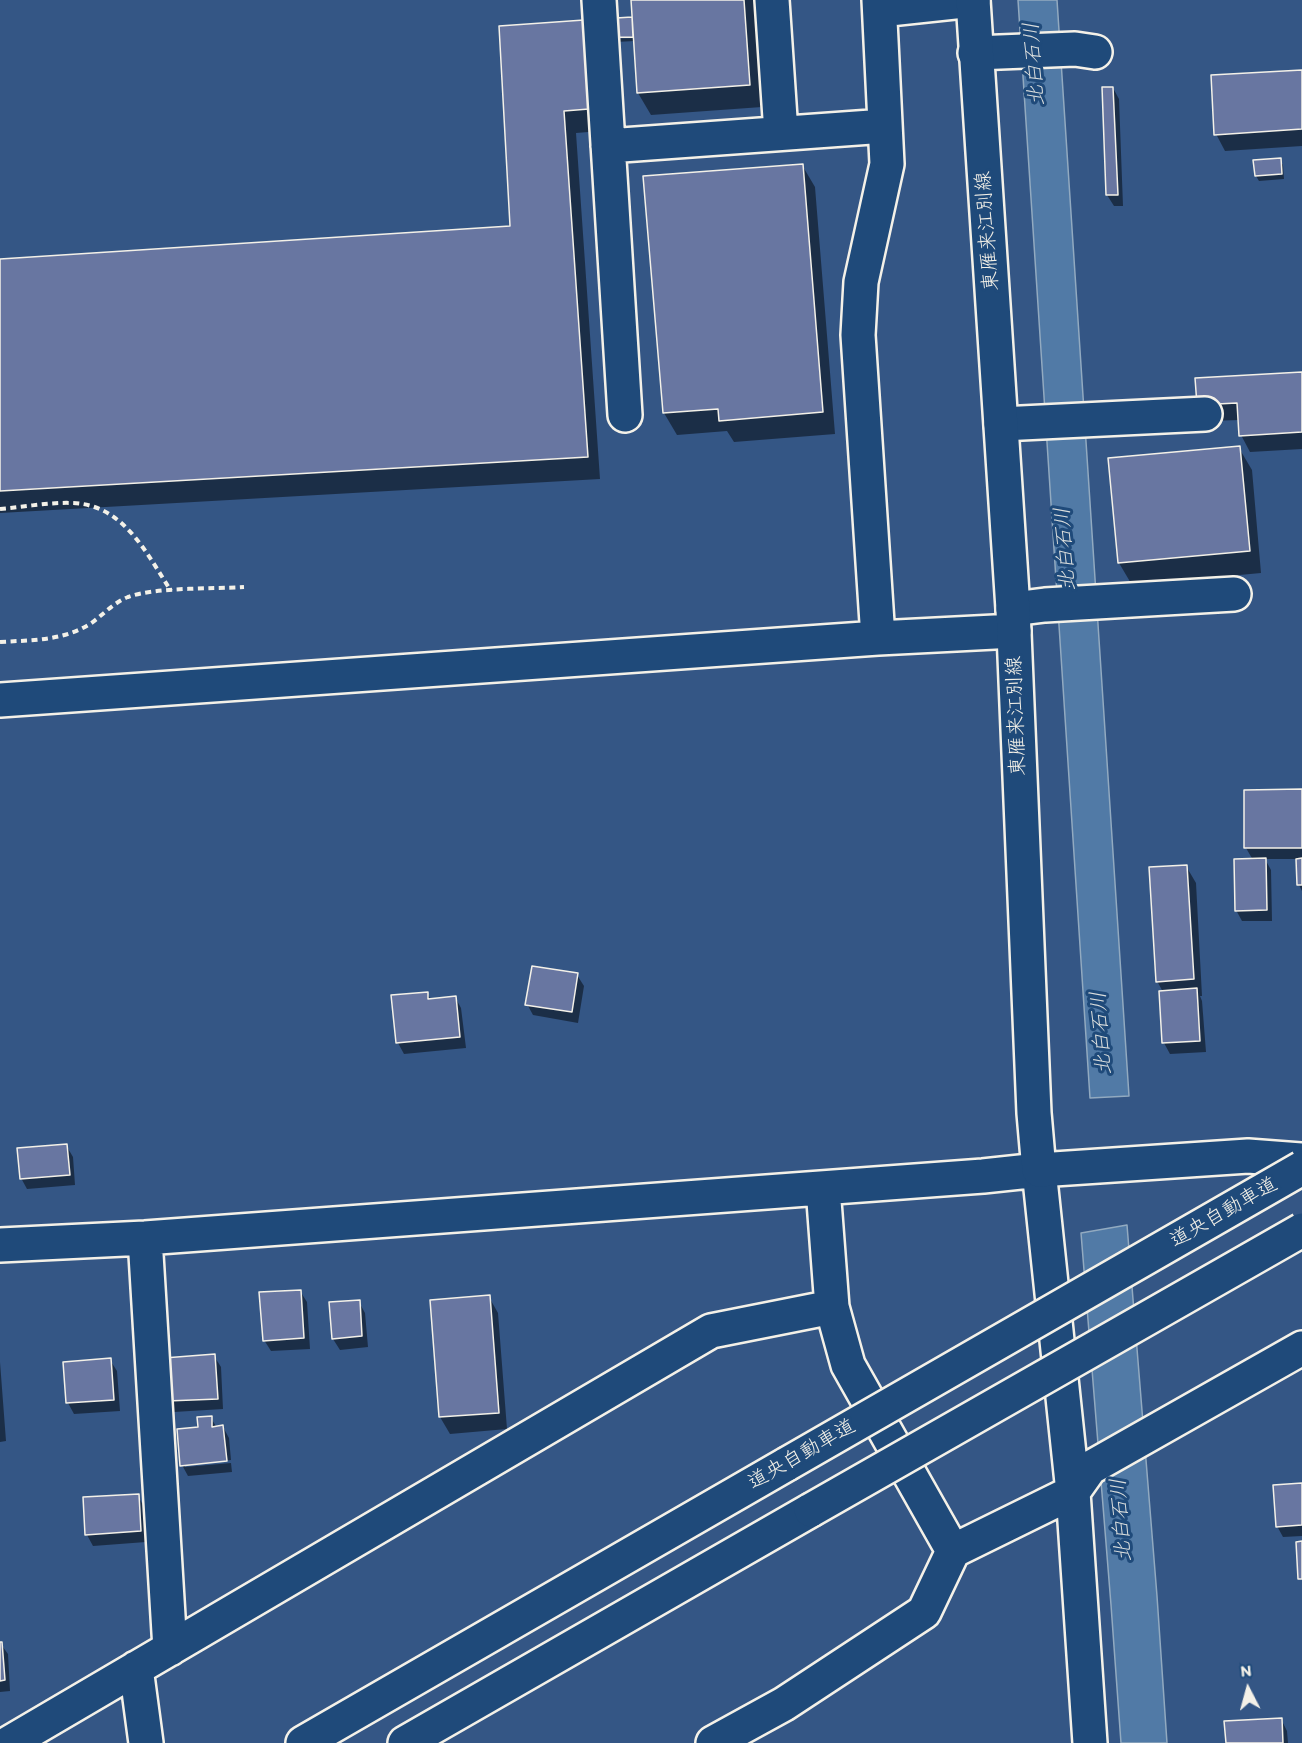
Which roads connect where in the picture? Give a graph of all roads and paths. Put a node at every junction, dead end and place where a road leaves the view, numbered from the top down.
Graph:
1 (599, 0) edge
2 (772, 0) edge
3 (973, 0) edge
4 (880, 5) edge
5 (1085, 51) dead end
6 (975, 53) junction
7 (885, 126) junction
8 (781, 133) junction
9 (608, 146) junction
10 (1205, 414) dead end
11 (626, 415) dead end
12 (1012, 424) junction
13 (0, 509) edge
14 (244, 587) dead end
15 (171, 591) junction
16 (1234, 594) dead end
17 (1013, 620) junction
18 (878, 638) junction
19 (0, 642) edge
20 (0, 700) edge
21 (1302, 1160) edge
22 (1302, 1168) edge
23 (1039, 1170) junction
24 (823, 1188) junction
25 (1302, 1230) edge
26 (145, 1238) junction
27 (0, 1245) edge
28 (832, 1307) junction
29 (1302, 1348) edge
30 (1082, 1480) junction
31 (953, 1551) junction
32 (170, 1649) junction
33 (136, 1668) junction
34 (9, 1743) edge
35 (146, 1743) edge
36 (303, 1743) edge
37 (405, 1743) edge
38 (713, 1743) edge
39 (1090, 1743) edge

1 - 9 main road
2 - 8 main road
3 - 4 main road
3 - 6 main road, 東雁来江別線
4 - 7 main road
5 - 6 main road
6 - 12 main road, 東雁来江別線
7 - 8 main road
7 - 18 main road
8 - 9 main road
9 - 11 main road
10 - 12 main road
12 - 17 main road, 東雁来江別線
13 - 15 path
14 - 15 path
15 - 19 path
16 - 17 main road
17 - 18 main road
17 - 23 main road, 東雁来江別線
18 - 20 main road
21 - 23 main road
22 - 36 main road, 道央自動車道, bridge
23 - 24 main road
23 - 30 main road, 東雁来江別線
24 - 26 main road
24 - 28 main road
25 - 37 main road, bridge
26 - 27 main road
26 - 32 main road
28 - 31 main road
28 - 32 main road
29 - 30 main road
30 - 31 main road
30 - 39 main road, 東雁来江別線
31 - 38 main road
32 - 33 main road
33 - 34 main road
33 - 35 main road

